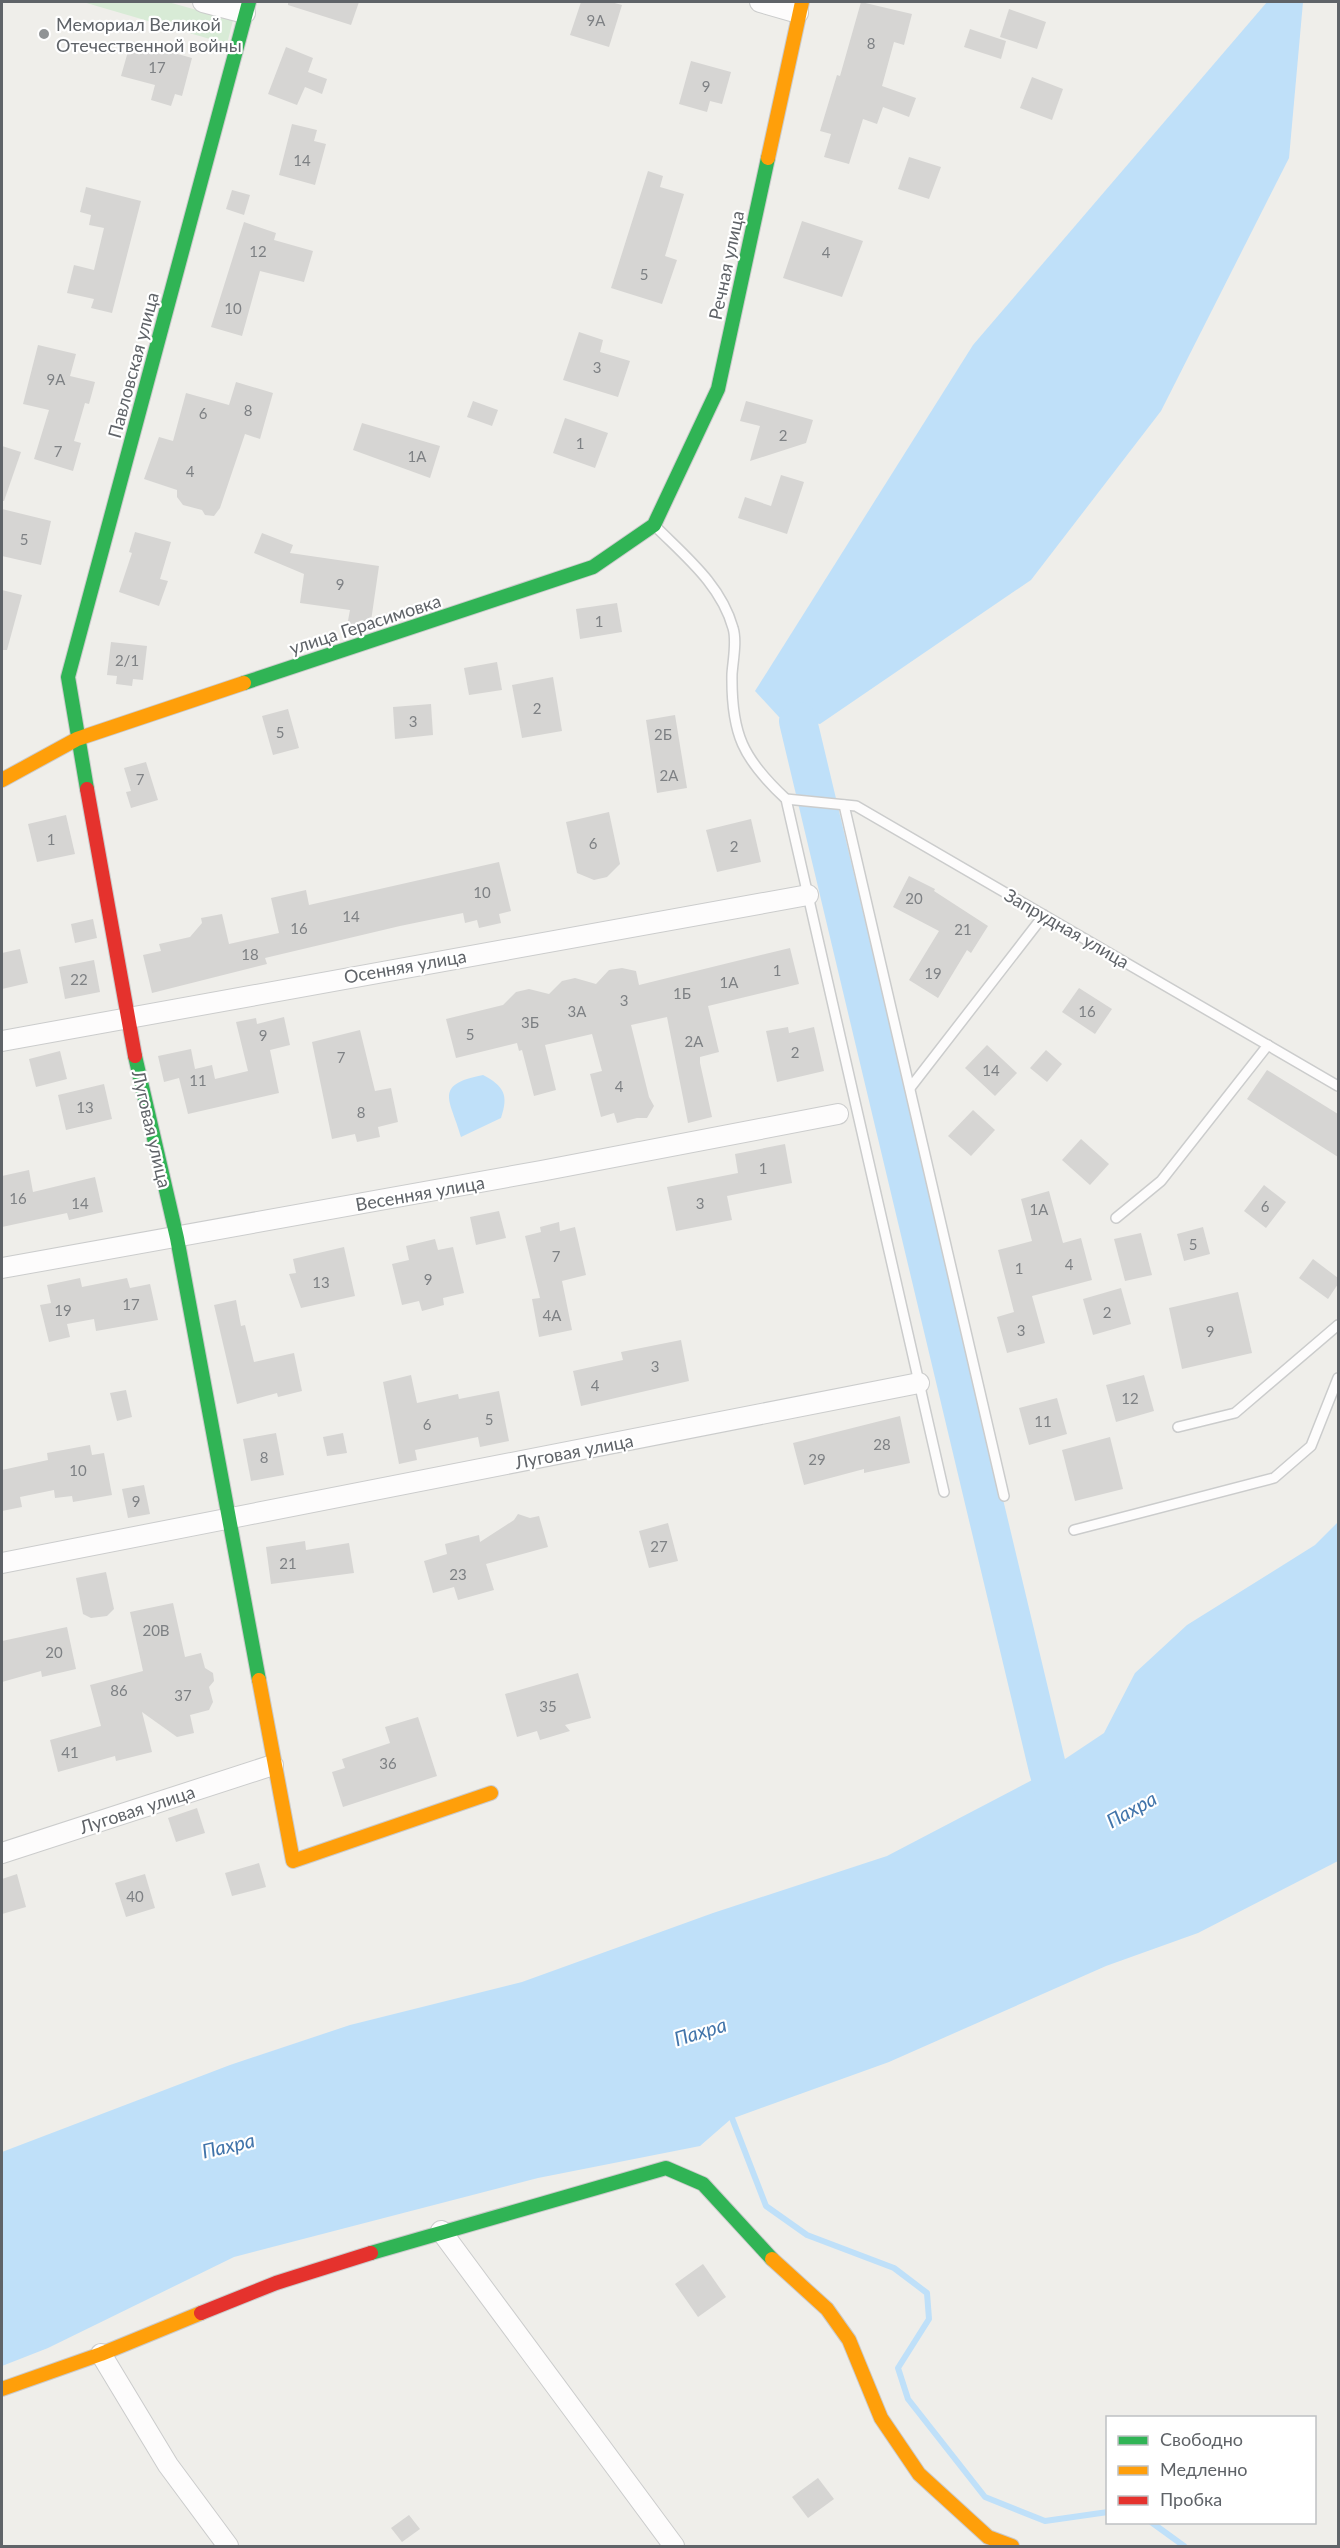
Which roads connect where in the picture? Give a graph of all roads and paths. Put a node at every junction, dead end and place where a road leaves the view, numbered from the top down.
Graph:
1 (203, 2) edge
2 (760, 2) edge
3 (247, 7) edge
4 (800, 8) edge
5 (654, 525) junction
6 (77, 739) junction
7 (2, 780) edge
8 (786, 799) junction
9 (844, 805) junction
10 (808, 895) junction
11 (1044, 915) junction
12 (126, 1016) junction
13 (2, 1041) edge
14 (1268, 1045) junction
15 (1338, 1086) edge
16 (910, 1088) junction
17 (838, 1114) dead end
18 (1116, 1218) dead end
19 (177, 1238) junction
20 (2, 1268) edge
21 (1338, 1325) edge
22 (1338, 1378) edge
23 (919, 1383) junction
24 (1178, 1427) dead end
25 (944, 1492) dead end
26 (1004, 1496) dead end
27 (230, 1518) junction
28 (1074, 1530) dead end
29 (2, 1563) edge
30 (273, 1764) junction
31 (491, 1792) dead end
32 (2, 1853) edge
33 (441, 2231) junction
34 (101, 2354) junction
35 (2, 2389) edge
36 (228, 2547) edge
37 (674, 2547) edge
38 (1012, 2547) edge

1 - 3 street
2 - 4 street
3 - 6 street, Павловская улица
4 - 5 street, Речная улица
5 - 6 street, улица Герасимовка
5 - 8 lane
6 - 7 street, улица Герасимовка
6 - 12 street, Луговая улица
8 - 9 lane, Запрудная улица
8 - 10 lane
9 - 11 lane, Запрудная улица
9 - 16 lane
10 - 12 street, Осенняя улица
10 - 23 lane
11 - 14 lane, Запрудная улица
11 - 16 lane
12 - 13 street, Осенняя улица
12 - 19 street, Луговая улица
14 - 15 lane, Запрудная улица
14 - 18 lane
16 - 26 lane
17 - 19 street, Весенняя улица
19 - 20 street, Весенняя улица
19 - 27 street, Луговая улица
21 - 24 lane
22 - 28 lane
23 - 25 lane
23 - 27 street, Луговая улица
27 - 29 street, Луговая улица
27 - 30 street, Луговая улица
30 - 31 street, Луговая улица
30 - 32 street, Луговая улица
33 - 34 street
33 - 37 street
33 - 38 street
34 - 35 street
34 - 36 street

